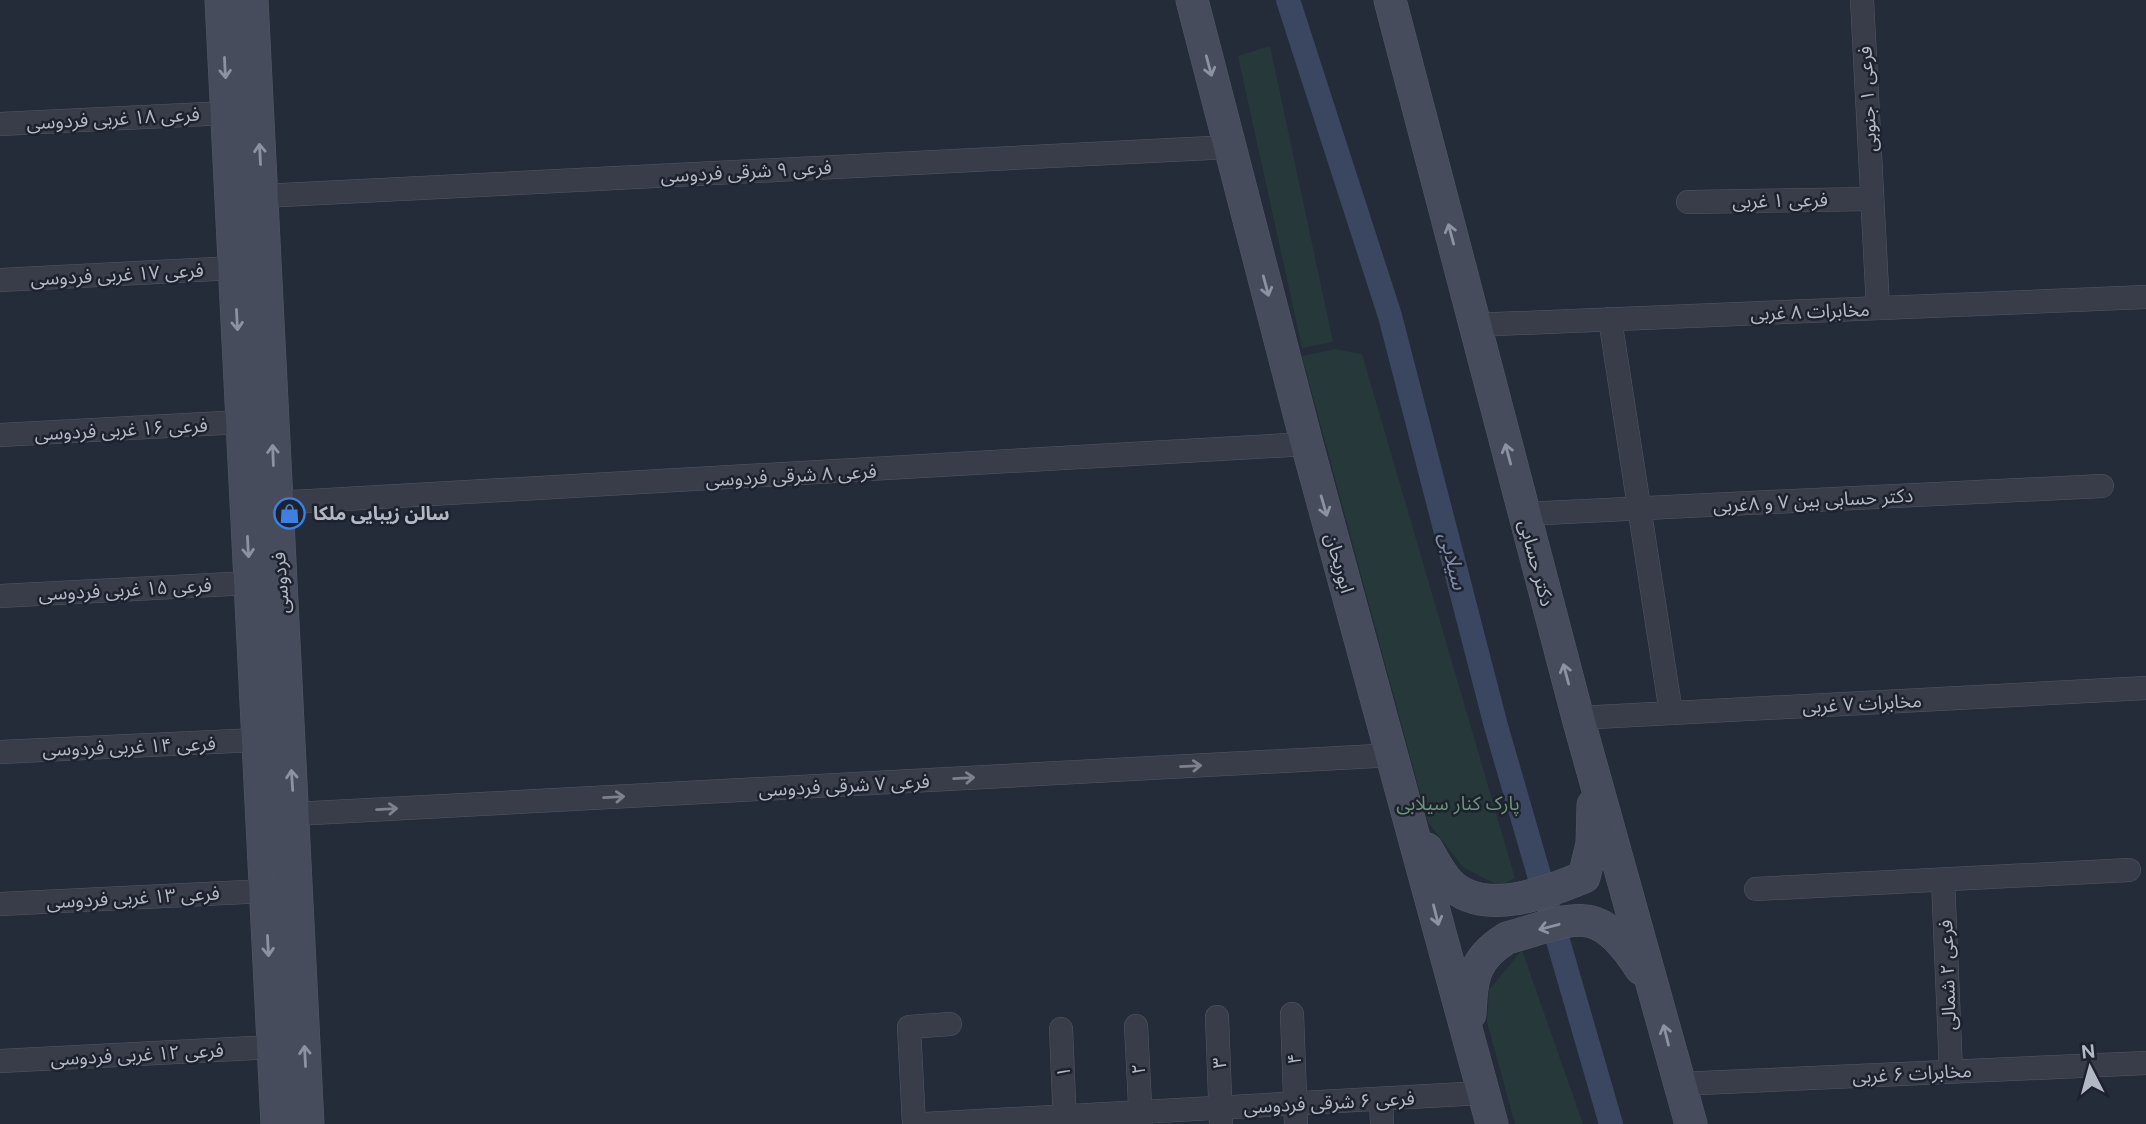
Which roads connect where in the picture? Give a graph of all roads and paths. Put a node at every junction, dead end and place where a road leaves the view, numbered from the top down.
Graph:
1 (221, 0) edge
2 (251, 0) edge
3 (1192, 0) edge
4 (1390, 0) edge
5 (1862, 0) edge
6 (227, 113) junction
7 (0, 124) edge
8 (1230, 147) junction
9 (262, 196) junction
10 (1872, 199) junction
11 (1688, 202) dead end
12 (234, 268) junction
13 (0, 280) edge
14 (2146, 297) edge
15 (1878, 308) junction
16 (1610, 319) junction
17 (1474, 325) junction
18 (242, 422) junction
19 (0, 435) edge
20 (1307, 444) junction
21 (2102, 486) dead end
22 (275, 503) junction
23 (1637, 508) junction
24 (1524, 514) junction
25 (250, 583) junction
26 (0, 596) edge
27 (2146, 688) edge
28 (1671, 713) junction
29 (1578, 718) junction
30 (258, 740) junction
31 (0, 752) edge
32 (1394, 755) junction
33 (1594, 775) junction
34 (294, 814) junction
35 (1414, 831) junction
36 (2129, 870) dead end
37 (1943, 880) junction
38 (1755, 889) dead end
39 (265, 891) junction
40 (0, 904) edge
41 (1655, 991) junction
42 (1293, 1014) dead end
43 (1217, 1017) dead end
44 (950, 1024) dead end
45 (1136, 1026) dead end
46 (1060, 1028) dead end
47 (1468, 1042) junction
48 (273, 1047) junction
49 (0, 1061) edge
50 (2146, 1063) edge
51 (1951, 1071) junction
52 (1679, 1084) junction
53 (1482, 1093) junction
54 (1381, 1099) junction
55 (1295, 1114) edge
56 (1221, 1116) edge
57 (1140, 1118) edge
58 (1065, 1120) edge
59 (980, 1123) edge
60 (277, 1124) edge
61 (308, 1124) edge
62 (914, 1124) edge
63 (925, 1124) edge
64 (1382, 1124) edge
65 (1492, 1124) edge
66 (1691, 1124) edge

1 -> 6 main road, فردوسی
9 -> 2 main road, فردوسی
3 -> 8 main road, ابوریحان
17 -> 4 main road, دکتر حسابی
5 - 10 street, فرعی ۱ جنوبی
6 - 7 street, فرعی ۱۸ غربی فردوسی
6 - 12 main road, فردوسی
8 - 9 street, فرعی ۹ شرقی فردوسی
8 -> 20 main road, ابوریحان
22 -> 9 main road, فردوسی
10 - 11 street, فرعی ۱ غربی
10 - 15 street
12 - 13 street, فرعی ۱۷ غربی فردوسی
12 -> 18 main road, فردوسی
14 - 15 street, مخابرات ۸ غربی
15 - 16 street, مخابرات ۸ غربی
16 - 17 street, مخابرات ۸ غربی
16 - 23 street
24 -> 17 main road, دکتر حسابی
18 - 19 street, فرعی ۱۶ غربی فردوسی
18 -> 25 main road, فردوسی
20 - 22 street, فرعی ۸ شرقی فردوسی
20 -> 32 main road, ابوریحان
21 - 23 street, دکتر حسابی بین ۷ و ۸غربی
34 -> 22 main road, فردوسی
23 - 24 street, دکتر حسابی بین ۷ و ۸غربی
23 - 28 street
29 -> 24 main road, دکتر حسابی
25 - 26 street, فرعی ۱۵ غربی فردوسی
25 - 30 main road, فردوسی
27 - 28 street, مخابرات ۷ غربی
28 - 29 street, مخابرات ۷ غربی
29 - 33 main road, دکتر حسابی
30 - 31 street, فرعی ۱۴ غربی فردوسی
30 - 39 main road, فردوسی
34 -> 32 street, فرعی ۷ شرقی فردوسی
32 - 35 main road, ابوریحان
33 - 35 main road
33 - 41 main road, دکتر حسابی
61 -> 34 main road, فردوسی
35 -> 47 main road, ابوریحان
36 - 37 street
37 - 38 street
37 - 51 street, فرعی ۲ شمالی
39 - 40 street, فرعی ۱۳ غربی فردوسی
39 -> 48 main road, فردوسی
41 -> 47 main road
52 -> 41 main road, دکتر حسابی
42 - 55 street, ۴
43 - 56 street, ۳
44 - 62 street
45 - 57 street, ۲
46 - 58 street, ۱
47 - 53 main road, ابوریحان
48 - 49 street, فرعی ۱۲ غربی فردوسی
48 - 60 main road, فردوسی
50 - 51 street, مخابرات ۶ غربی
51 - 52 street, مخابرات ۶ غربی
52 - 66 main road, دکتر حسابی
53 - 54 street, فرعی ۶ شرقی فردوسی
53 - 65 main road, ابوریحان
54 - 55 street, فرعی ۶ شرقی فردوسی
54 - 64 street
55 - 56 street, فرعی ۶ شرقی فردوسی
56 - 57 street, فرعی ۶ شرقی فردوسی
57 - 58 street, فرعی ۶ شرقی فردوسی
58 - 59 street, فرعی ۶ شرقی فردوسی
59 - 63 street, فرعی ۶ شرقی فردوسی

